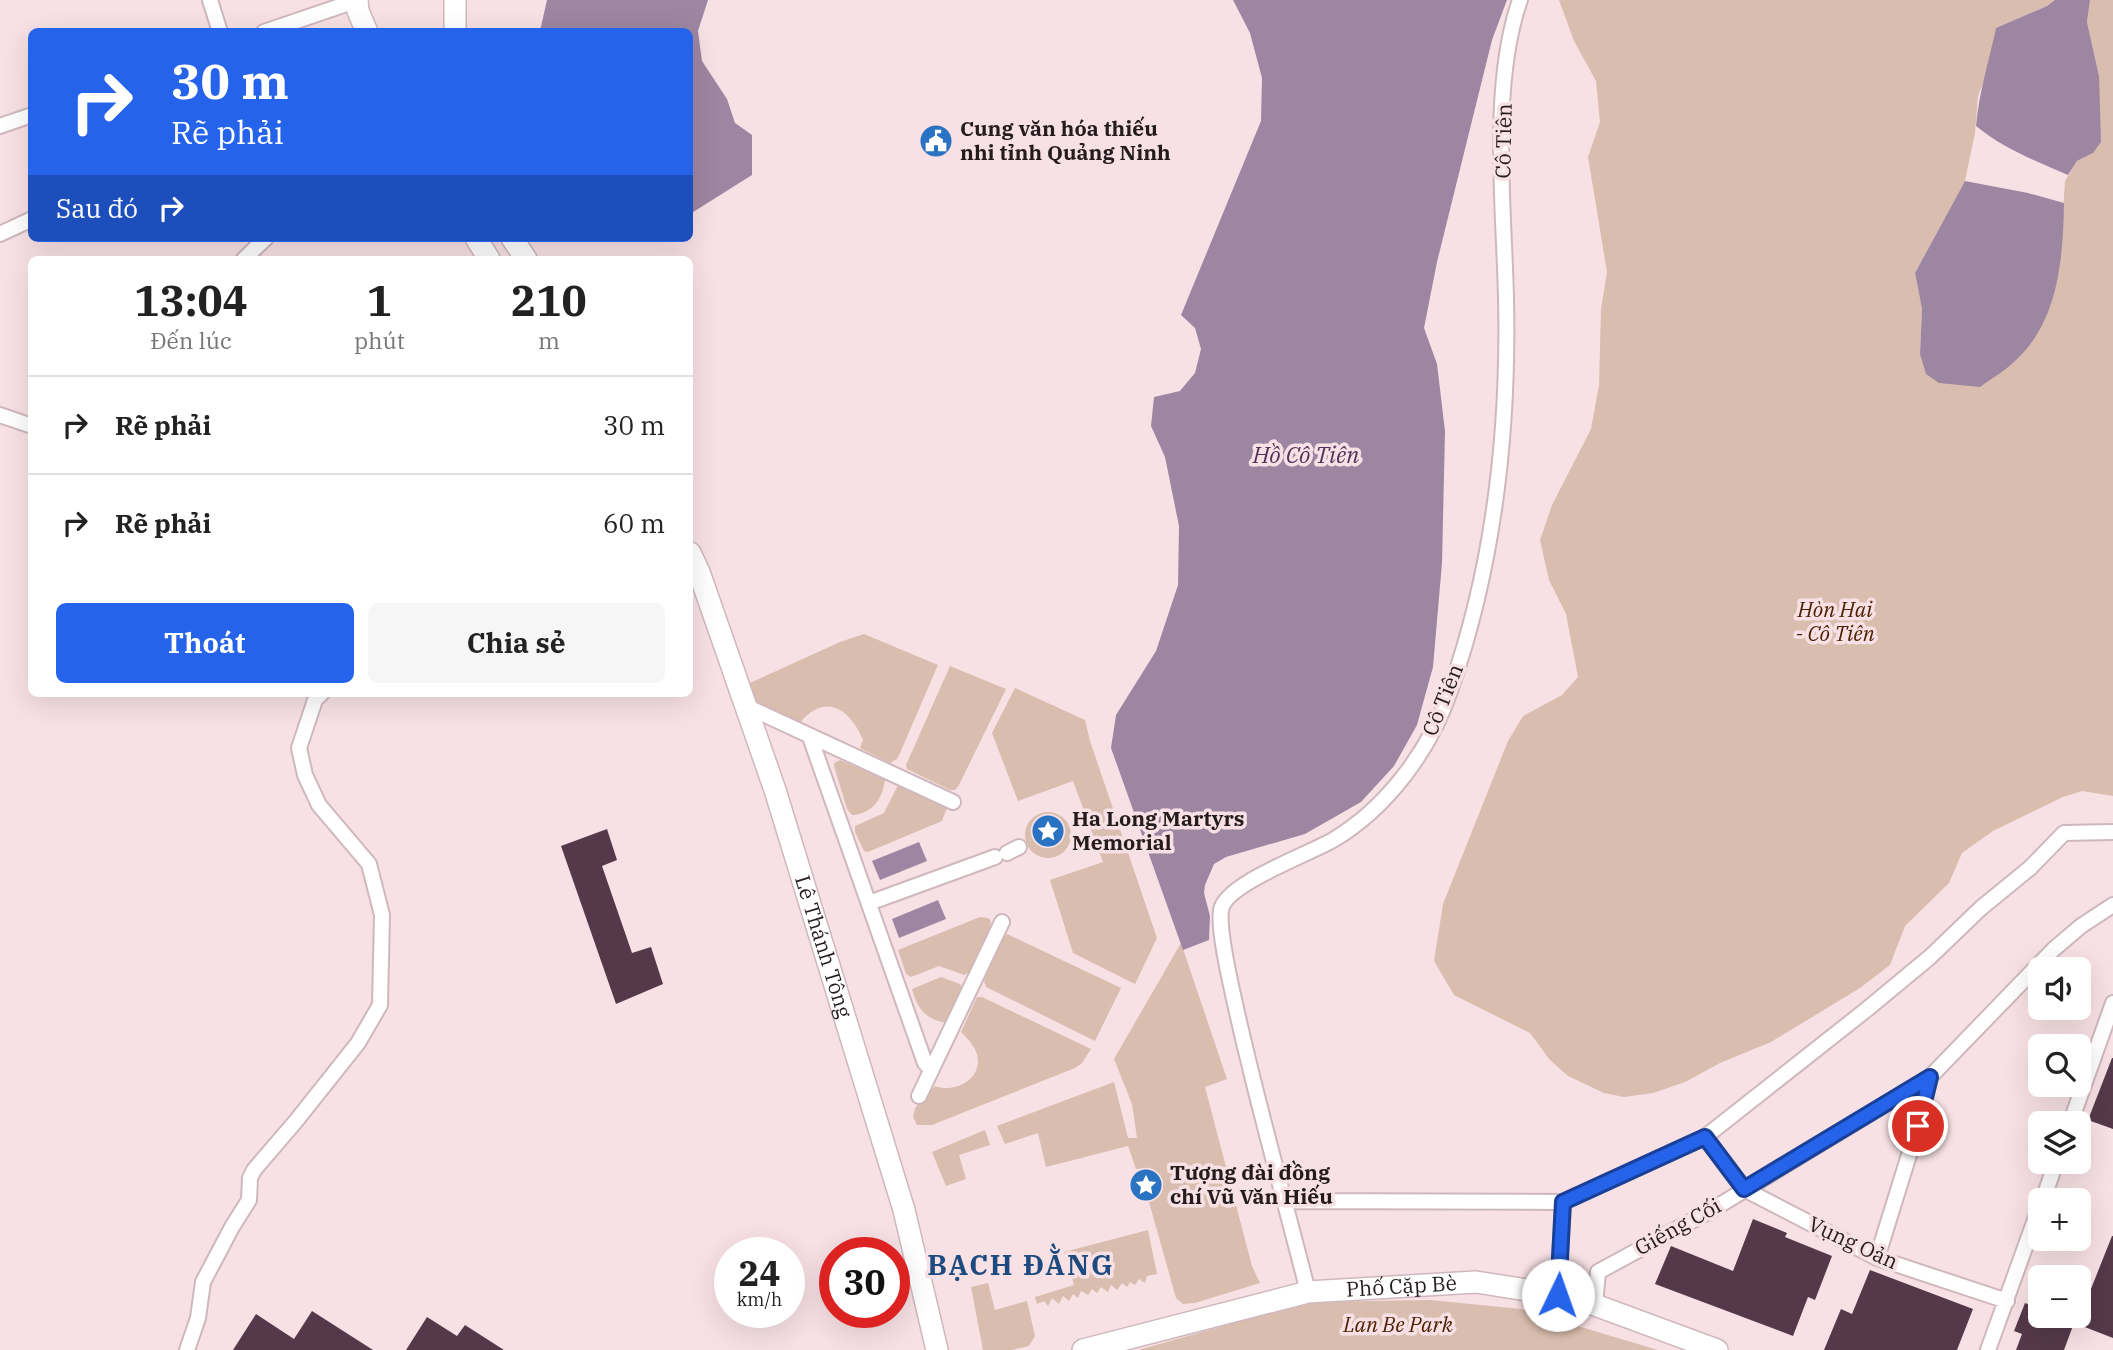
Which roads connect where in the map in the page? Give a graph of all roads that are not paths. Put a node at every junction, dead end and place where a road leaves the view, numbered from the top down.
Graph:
1 (210, 0) edge
2 (358, 0) edge
3 (1520, 0) edge
4 (456, 1) edge
5 (219, 28) edge
6 (276, 28) edge
7 (365, 28) edge
8 (455, 28) edge
9 (28, 116) edge
10 (0, 126) edge
11 (28, 221) edge
12 (0, 234) edge
13 (262, 242) edge
14 (247, 256) edge
15 (0, 415) edge
16 (28, 425) edge
17 (693, 560) edge
18 (318, 697) edge
19 (746, 706) junction
20 (810, 737) junction
21 (953, 802) dead end
22 (2113, 832) edge
23 (1007, 852) dead end
24 (869, 903) junction
25 (2113, 905) edge
26 (1002, 922) dead end
27 (2113, 1003) edge
28 (931, 1070) junction
29 (1930, 1077) junction
30 (919, 1096) dead end
31 (2075, 1111) edge
32 (1705, 1137) junction
33 (1744, 1189) junction
34 (1285, 1201) junction
35 (1563, 1202) junction
36 (2028, 1241) edge
37 (1877, 1258) junction
38 (1308, 1292) junction
39 (1558, 1295) junction
40 (2007, 1301) junction
41 (1595, 1305) junction
42 (187, 1350) edge
43 (937, 1350) edge
44 (1083, 1350) edge
45 (1717, 1350) edge
46 (1988, 1350) edge

1 - 5 street
2 - 6 street
2 - 7 main road
3 - 34 street, Cô Tiên
4 - 8 main road
9 - 10 street
11 - 12 street
13 - 14 street
15 - 16 street
17 - 19 main road, Lê Thánh Tông
18 - 42 street
19 - 20 street
19 - 43 main road, Lê Thánh Tông
20 - 21 street
20 - 24 street
22 - 32 street
23 - 24 street
24 - 28 street
25 - 29 street, Giếng Cối
26 - 28 street
27 - 31 street
28 - 30 street
29 - 33 street, Giếng Cối
29 - 37 street
32 - 33 street
32 - 35 street
33 - 37 street, Vụng Oản
33 - 41 street, Giếng Cối
34 - 35 street
34 - 38 street, Cô Tiên
35 - 39 street
36 - 40 street
37 - 40 street, Vụng Oản
38 - 39 main road, Phố Cặp Bè
38 - 44 main road, Phố Cặp Bè
39 - 41 main road, Phố Cặp Bè
40 - 46 street
41 - 45 main road, Phố Cặp Bè

